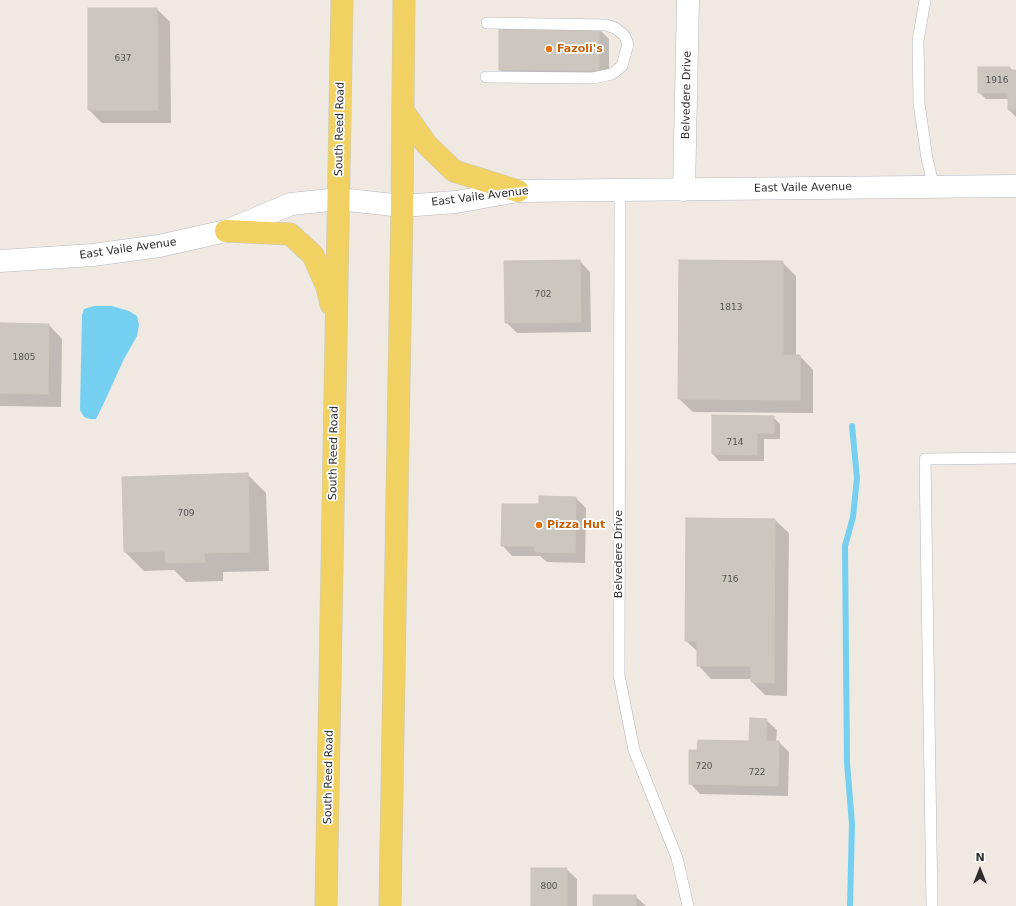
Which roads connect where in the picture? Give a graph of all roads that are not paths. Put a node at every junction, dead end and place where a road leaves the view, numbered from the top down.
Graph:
1 (342, 0) edge
2 (404, 0) edge
3 (688, 0) edge
4 (925, 0) edge
5 (487, 24) dead end
6 (486, 77) dead end
7 (403, 111) junction
8 (1016, 186) edge
9 (934, 187) junction
10 (620, 190) junction
11 (684, 190) junction
12 (518, 191) junction
13 (339, 199) junction
14 (402, 206) junction
15 (226, 230) junction
16 (0, 261) edge
17 (336, 328) junction
18 (1016, 458) edge
19 (326, 906) edge
20 (390, 906) edge
21 (688, 906) edge
22 (932, 906) edge

1 - 13 main road, South Reed Road
2 - 7 main road
3 - 11 street, Belvedere Drive
4 - 9 lane
5 - 6 lane
7 - 12 main road
7 - 14 main road
8 - 9 street, East Vaile Avenue
9 - 11 street, East Vaile Avenue
10 - 11 street, East Vaile Avenue
10 - 12 street, East Vaile Avenue
10 - 21 lane, Belvedere Drive
12 - 14 street, East Vaile Avenue
13 - 14 street, East Vaile Avenue
13 - 15 street, East Vaile Avenue
13 - 17 main road, South Reed Road
14 - 20 main road
15 - 16 street, East Vaile Avenue
15 - 17 main road
17 - 19 main road, South Reed Road
18 - 22 lane

